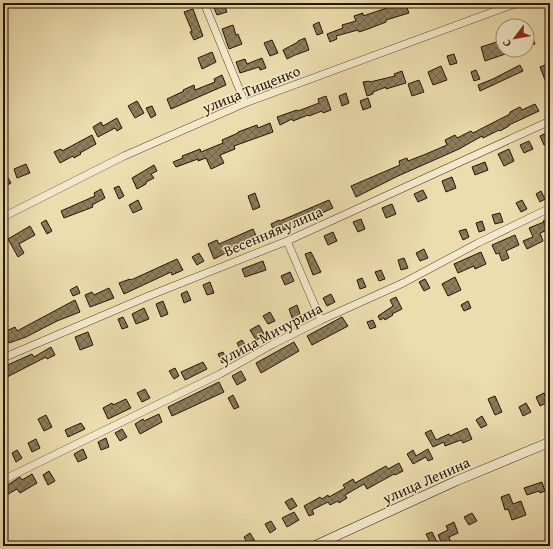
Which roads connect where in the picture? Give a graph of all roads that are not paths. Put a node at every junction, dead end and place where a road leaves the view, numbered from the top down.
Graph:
1 (204, 3) edge
2 (517, 3) edge
3 (245, 103) junction
4 (550, 121) edge
5 (550, 208) edge
6 (3, 217) edge
7 (287, 242) junction
8 (321, 320) junction
9 (3, 358) edge
10 (550, 442) edge
11 (3, 480) edge
12 (314, 546) edge

1 - 3 street
2 - 3 street, улица Тищенко
3 - 6 street, улица Тищенко
4 - 7 street, Весенняя улица
5 - 8 street, улица Мичурина
7 - 8 street
7 - 9 street, Весенняя улица
8 - 11 street, улица Мичурина
10 - 12 main road, улица Ленина

